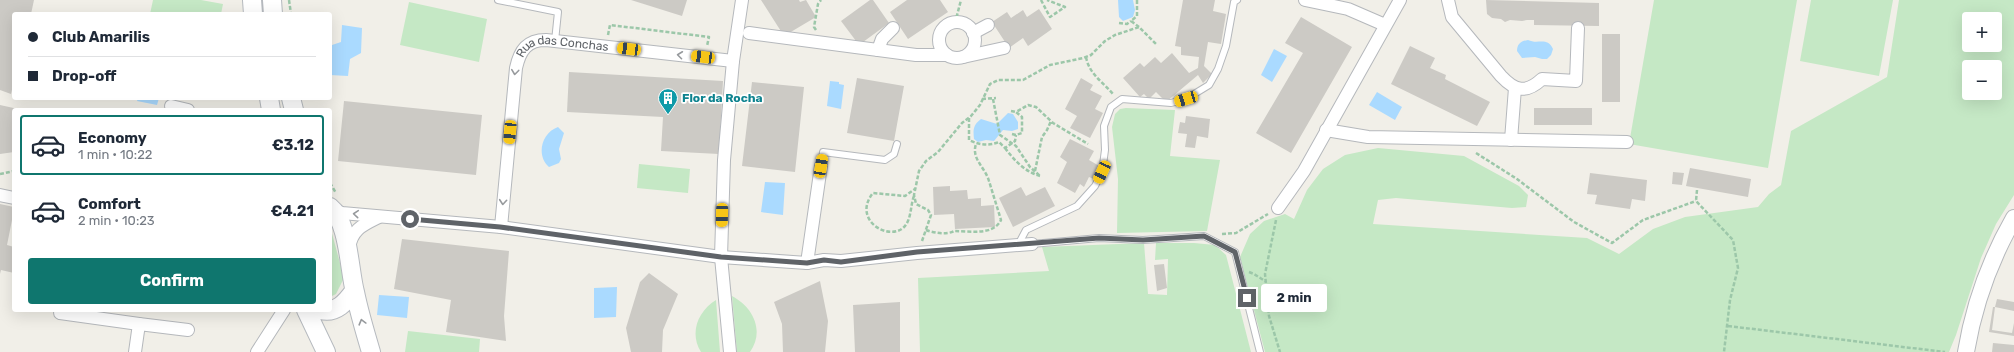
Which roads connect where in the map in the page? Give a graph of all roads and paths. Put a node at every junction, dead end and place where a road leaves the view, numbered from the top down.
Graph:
1 (252, 0) edge
2 (272, 0) edge
3 (289, 0) edge
4 (498, 0) edge
5 (742, 0) edge
6 (821, 0) edge
7 (961, 0) edge
8 (1041, 0) edge
9 (1046, 0) edge
10 (1137, 0) edge
11 (1237, 0) edge
12 (1305, 0) edge
13 (1400, 0) edge
14 (1448, 0) edge
15 (254, 12) edge
16 (274, 12) edge
17 (291, 12) edge
18 (1131, 21) junction
19 (955, 22) junction
20 (1119, 22) dead end
21 (988, 25) dead end
22 (1385, 25) junction
23 (893, 28) dead end
24 (1139, 28) junction
25 (1578, 28) dead end
26 (749, 33) dead end
27 (973, 33) junction
28 (600, 35) dead end
29 (555, 40) junction
30 (829, 44) junction
31 (1156, 45) dead end
32 (714, 47) dead end
33 (1004, 48) dead end
34 (878, 50) junction
35 (947, 55) junction
36 (962, 57) junction
37 (1086, 57) junction
38 (733, 61) junction
39 (1515, 88) junction
40 (982, 99) junction
41 (1118, 102) junction
42 (171, 106) dead end
43 (180, 108) edge
44 (1011, 111) dead end
45 (1016, 112) junction
46 (969, 118) junction
47 (1051, 122) junction
48 (1326, 130) junction
49 (1012, 134) dead end
50 (1016, 135) junction
51 (1453, 138) junction
52 (1511, 140) junction
53 (1627, 142) dead end
54 (897, 144) dead end
55 (976, 144) junction
56 (1012, 144) junction
57 (1088, 144) dead end
58 (1005, 148) junction
59 (821, 166) joint
60 (12, 171) edge
61 (1035, 171) junction
62 (0, 174) edge
63 (915, 190) junction
64 (1697, 190) dead end
65 (0, 195) edge
66 (914, 196) junction
67 (12, 198) edge
68 (1696, 201) junction
69 (1278, 208) junction
70 (332, 209) edge
71 (379, 217) junction
72 (2014, 218) edge
73 (500, 227) junction
74 (926, 230) junction
75 (1204, 236) junction
76 (1032, 244) joint
77 (1018, 245) junction
78 (917, 252) junction
79 (348, 254) junction
80 (721, 257) junction
81 (807, 263) junction
82 (1240, 270) junction
83 (1266, 281) junction
84 (354, 291) junction
85 (332, 310) edge
86 (60, 312) edge
87 (283, 312) edge
88 (307, 312) edge
89 (139, 324) junction
90 (1728, 326) junction
91 (192, 331) dead end
92 (135, 352) edge
93 (257, 352) edge
94 (326, 352) edge
95 (371, 352) edge
96 (730, 352) edge
97 (1260, 352) edge
98 (1280, 352) edge
99 (1724, 352) edge
100 (1945, 352) edge
101 (1966, 352) edge

1 - 15 main road
2 - 16 main road
3 - 17 path
4 - 29 lane
5 - 38 street
6 - 30 path
7 - 19 path
8 - 9 path
10 - 18 path
11 - 41 lane
12 - 22 street
13 - 22 street
14 - 39 street
18 - 20 path
18 - 24 path
19 - 27 street
19 - 35 street
21 - 27 street
22 - 48 street
23 - 34 street
24 - 31 path
24 - 37 path
25 - 39 street
26 - 30 street
27 - 36 street
28 - 32 path
38 -> 29 street, Rua das Conchas
29 -> 73 street, Rua das Conchas
30 - 34 street
33 - 36 street
34 - 35 street
35 - 36 street
37 - 40 path
37 - 41 path
38 - 80 street
39 - 52 street
40 - 46 path
40 - 56 path
41 - 77 lane
42 - 43 street
44 - 45 path
45 - 47 path
45 - 50 path
46 - 55 path
46 - 63 path
47 - 57 path
47 - 61 path
48 - 51 street
48 - 69 street
49 - 50 path
50 - 56 path
51 - 52 street
51 - 68 path
52 - 53 street
54 - 59 lane
55 - 58 path
55 - 74 path
56 - 58 path
56 - 61 path
58 - 61 path
59 - 81 street
60 - 62 path
63 - 66 path
63 - 66 path
64 - 68 path
65 - 67 street
66 - 74 path
68 - 90 path
69 - 75 path
69 - 83 path
71 -> 70 street
70 - 79 main road
71 - 73 street
71 - 79 street
72 - 101 street
73 - 80 street
74 - 78 path
75 - 76 lane
75 - 82 lane
76 - 77 street
77 - 78 street
78 - 81 street
79 - 84 main road
80 - 81 street
80 - 96 street
82 - 83 path
82 - 97 lane
83 - 98 path
84 - 85 main road
95 -> 84 main road
86 - 89 street
87 - 93 street
88 - 94 main road
89 - 91 street
89 - 92 street
90 - 99 path
90 - 100 path

